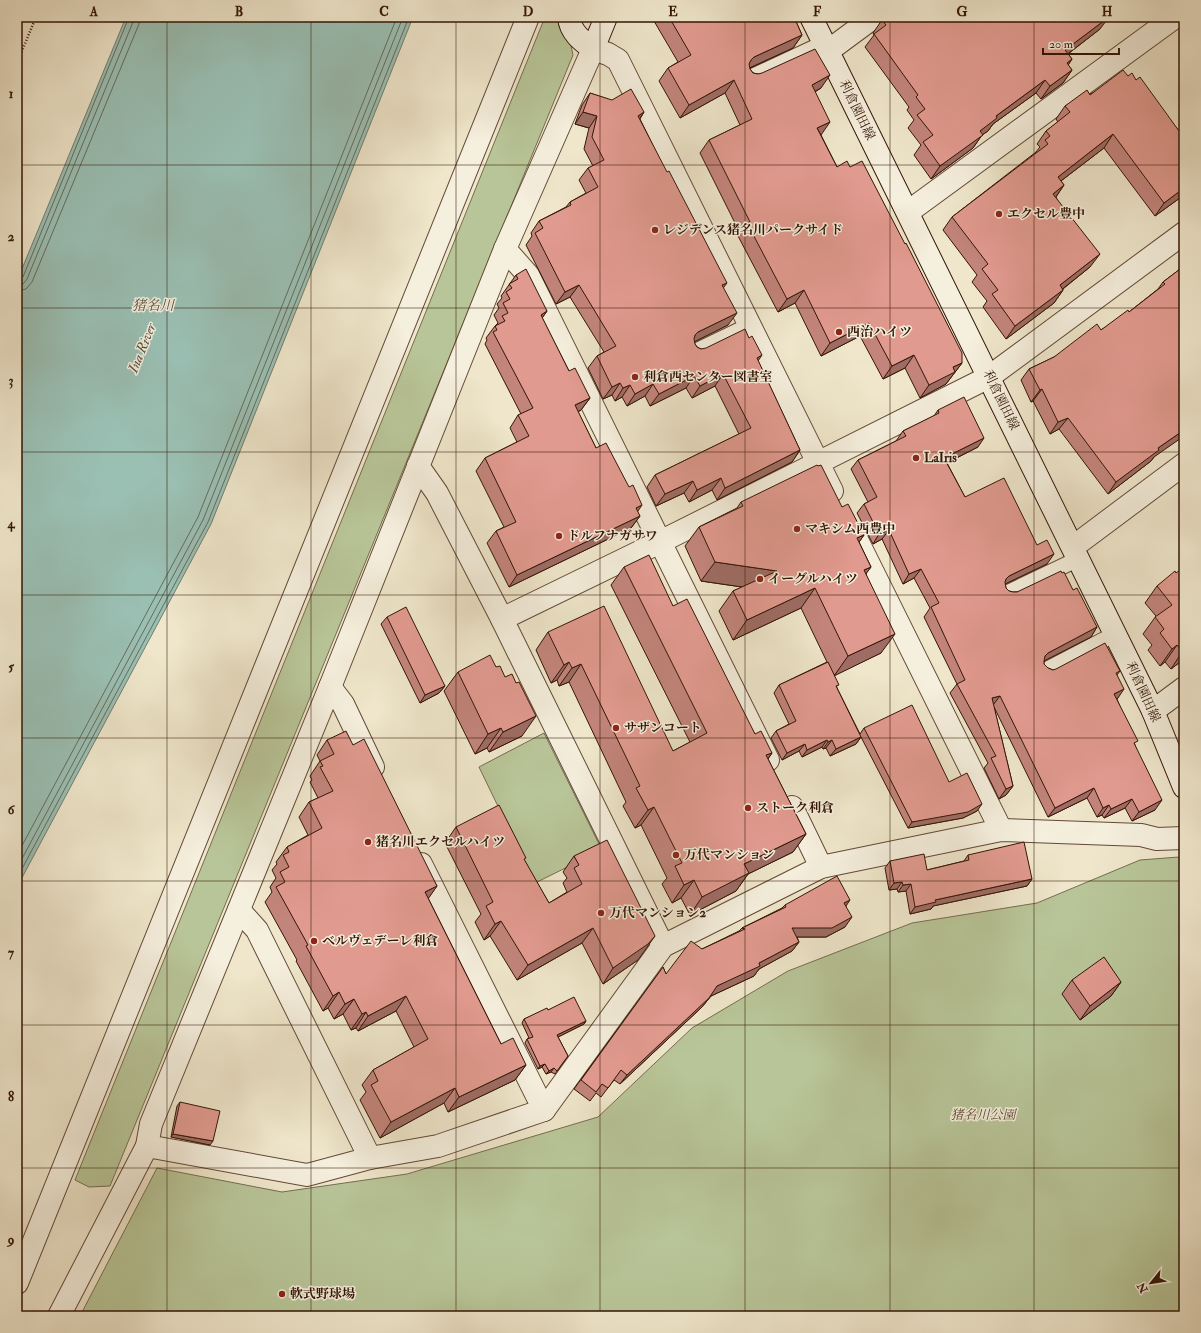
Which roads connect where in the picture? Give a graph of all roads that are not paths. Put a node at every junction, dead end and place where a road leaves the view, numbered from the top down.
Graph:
1 (528, 17) edge
2 (569, 17) edge
3 (606, 17) edge
4 (811, 17) edge
5 (874, 17) edge
6 (1176, 17) edge
7 (826, 47) junction
8 (593, 49) junction
9 (749, 78) edge
10 (908, 212) junction
11 (1184, 232) edge
12 (506, 249) junction
13 (750, 325) junction
14 (694, 352) edge
15 (989, 377) junction
16 (818, 462) junction
17 (1184, 464) edge
18 (418, 466) junction
19 (660, 542) junction
20 (1075, 553) junction
21 (1007, 594) edge
22 (502, 619) junction
23 (1115, 634) junction
24 (1046, 670) edge
25 (330, 687) junction
26 (1184, 688) edge
27 (1153, 711) junction
28 (381, 783) edge
29 (1184, 787) edge
30 (1001, 830) junction
31 (1184, 838) edge
32 (413, 847) edge
33 (821, 867) junction
34 (239, 910) junction
35 (663, 946) junction
36 (544, 1110) junction
37 (147, 1146) junction
38 (370, 1158) junction
39 (17, 1283) edge
40 (59, 1316) edge

1 - 39 street
2 - 8 street
3 - 8 street
4 - 7 street, 利倉園田線
5 - 7 street
6 - 10 street
7 - 9 lane
7 - 10 street, 利倉園田線
8 - 12 street
8 - 13 street
10 - 15 street, 利倉園田線
11 - 15 street
12 - 18 street
12 - 19 street
13 - 14 lane
13 - 16 street
15 - 16 street
15 - 20 street, 利倉園田線
16 - 19 street
16 - 30 street
17 - 20 street
18 - 22 street
18 - 25 street
19 - 22 street
19 - 33 street
20 - 21 lane
20 - 23 street, 利倉園田線
22 - 35 street
23 - 24 lane
23 - 27 street, 利倉園田線
25 - 28 street
25 - 34 street
26 - 27 street
27 - 29 street, 利倉園田線
30 - 31 street
30 - 33 street
32 - 36 street
33 - 35 street
34 - 37 street
34 - 38 street
35 - 36 street
36 - 38 street
37 - 38 street
37 - 40 street

